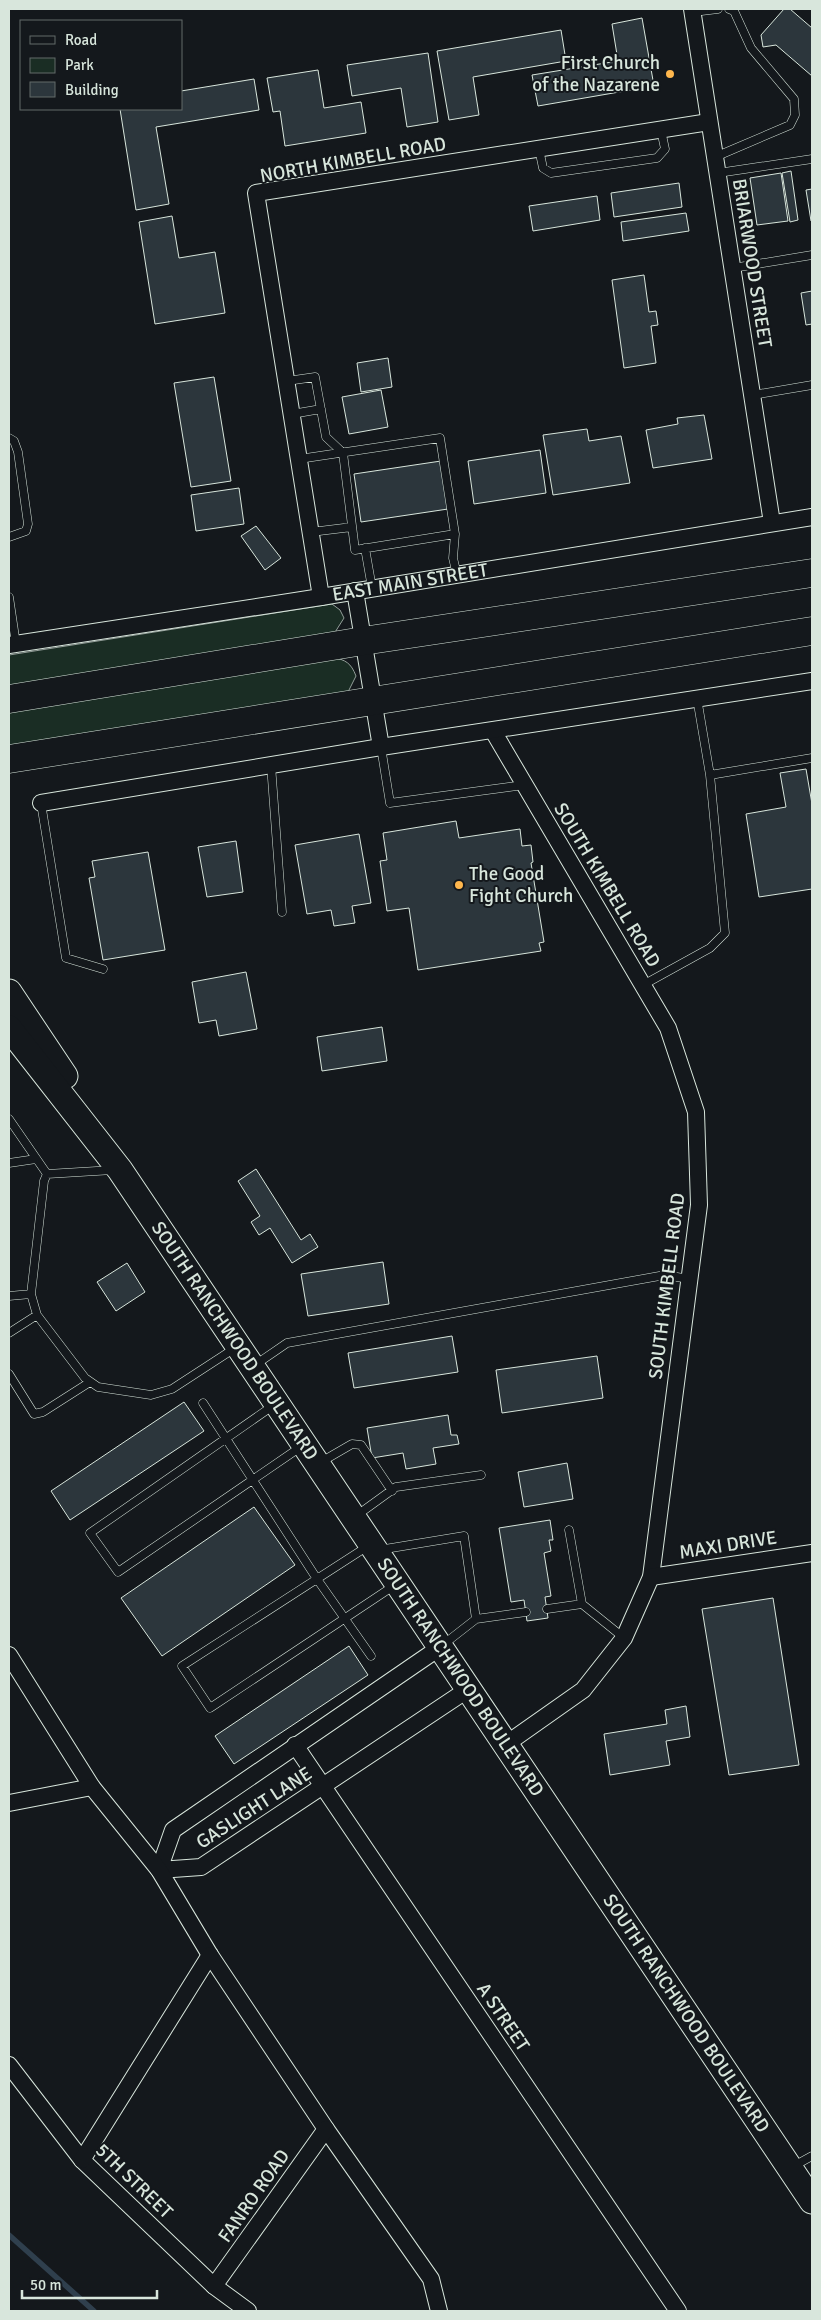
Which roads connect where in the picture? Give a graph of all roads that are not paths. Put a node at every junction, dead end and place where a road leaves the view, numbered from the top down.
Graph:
1 (718, 9) edge
2 (729, 9) edge
3 (692, 10) edge
4 (709, 122) junction
5 (661, 129) junction
6 (539, 148) junction
7 (812, 159) edge
8 (716, 165) junction
9 (812, 255) edge
10 (733, 268) junction
11 (286, 381) junction
12 (812, 385) edge
13 (753, 395) junction
14 (321, 409) junction
15 (292, 414) junction
16 (9, 438) edge
17 (343, 453) junction
18 (299, 460) junction
19 (812, 517) edge
20 (772, 523) junction
21 (352, 527) junction
22 (311, 532) junction
23 (455, 534) junction
24 (9, 537) edge
25 (365, 548) junction
26 (812, 573) edge
27 (457, 575) junction
28 (372, 588) junction
29 (355, 591) junction
30 (9, 597) edge
31 (321, 598) junction
32 (812, 631) edge
33 (364, 641) junction
34 (12, 645) edge
35 (812, 681) edge
36 (697, 698) junction
37 (9, 699) edge
38 (374, 702) junction
39 (494, 731) junction
40 (380, 747) junction
41 (812, 758) edge
42 (9, 759) edge
43 (271, 765) junction
44 (710, 775) junction
45 (524, 785) junction
46 (41, 803) joint
47 (282, 912) dead end
48 (103, 969) dead end
49 (643, 986) junction
50 (9, 992) edge
51 (16, 1040) edge
52 (9, 1119) edge
53 (36, 1159) junction
54 (114, 1162) junction
55 (9, 1163) edge
56 (47, 1174) junction
57 (689, 1279) junction
58 (31, 1294) junction
59 (9, 1296) edge
60 (37, 1316) junction
61 (9, 1333) edge
62 (237, 1346) junction
63 (251, 1367) junction
64 (9, 1374) edge
65 (90, 1382) junction
66 (203, 1403) dead end
67 (276, 1404) junction
68 (226, 1439) junction
69 (310, 1455) junction
70 (481, 1474) dead end
71 (252, 1481) junction
72 (392, 1491) junction
73 (353, 1518) junction
74 (569, 1530) dead end
75 (372, 1548) junction
76 (812, 1553) edge
77 (650, 1577) junction
78 (316, 1579) junction
79 (397, 1584) junction
80 (582, 1604) junction
81 (547, 1609) dead end
82 (526, 1612) dead end
83 (345, 1618) junction
84 (476, 1619) junction
85 (624, 1638) junction
86 (439, 1648) junction
87 (9, 1655) edge
88 (371, 1656) dead end
89 (467, 1690) junction
90 (295, 1745) junction
91 (504, 1745) junction
92 (92, 1787) junction
93 (323, 1787) junction
94 (9, 1803) edge
95 (159, 1870) junction
96 (210, 1955) junction
97 (9, 2065) edge
98 (326, 2129) junction
99 (812, 2156) edge
100 (82, 2160) junction
101 (790, 2168) junction
102 (812, 2201) edge
103 (214, 2286) junction
104 (248, 2311) edge
105 (439, 2311) edge
106 (678, 2311) edge

1 - 3 lane
2 - 8 lane
3 - 4 street, BRIARWOOD STREET
4 - 5 street, NORTH KIMBELL ROAD
4 - 8 street, BRIARWOOD STREET
5 - 6 street, NORTH KIMBELL ROAD
5 - 6 lane
6 - 11 street, NORTH KIMBELL ROAD
7 - 8 lane
8 - 10 street, BRIARWOOD STREET
9 - 10 lane
10 - 13 street, BRIARWOOD STREET
11 - 14 lane
11 - 15 street, NORTH KIMBELL ROAD
12 - 13 lane
13 - 20 street, BRIARWOOD STREET
14 - 15 lane
14 - 17 lane
15 - 18 street, NORTH KIMBELL ROAD
16 - 24 lane
17 - 18 lane
17 - 21 lane
17 - 23 lane
18 - 22 street, NORTH KIMBELL ROAD
19 - 20 street, EAST MAIN STREET
20 - 27 street, EAST MAIN STREET
21 - 22 lane
21 - 25 lane
22 - 31 street, NORTH KIMBELL ROAD
23 - 25 lane
23 - 27 lane
25 - 28 lane
26 - 33 highway
27 - 28 street, EAST MAIN STREET
28 - 29 street, EAST MAIN STREET
29 - 31 street, EAST MAIN STREET
29 - 33 street
30 - 34 lane
31 - 34 street, EAST MAIN STREET
32 - 38 highway
33 - 37 highway
33 - 38 street
35 - 36 street
36 - 39 street
36 - 44 lane
38 - 40 street
38 - 42 highway
39 - 40 street
39 - 45 street, SOUTH KIMBELL ROAD
40 - 43 street
40 - 45 lane
41 - 44 lane
43 - 46 street
43 - 47 lane
44 - 49 lane
45 - 49 street, SOUTH KIMBELL ROAD
46 - 48 lane
49 - 57 street, SOUTH KIMBELL ROAD
50 - 54 main road, SOUTH RANCHWOOD BOULEVARD
51 - 54 main road, SOUTH RANCHWOOD BOULEVARD
52 - 53 lane
53 - 55 lane
53 - 56 lane
54 - 56 lane
54 - 62 main road, SOUTH RANCHWOOD BOULEVARD
56 - 58 lane
57 - 63 lane
57 - 77 street, SOUTH KIMBELL ROAD
58 - 59 lane
58 - 60 lane
60 - 61 lane
60 - 65 lane
62 - 63 main road, SOUTH RANCHWOOD BOULEVARD
62 - 65 lane
63 - 67 main road, SOUTH RANCHWOOD BOULEVARD
64 - 65 lane
66 - 68 lane
67 - 68 lane
67 - 69 main road, SOUTH RANCHWOOD BOULEVARD
68 - 71 lane
68 - 71 lane
69 - 71 lane
69 - 72 lane
69 - 73 main road, SOUTH RANCHWOOD BOULEVARD
70 - 72 lane
71 - 78 lane
72 - 73 lane
73 - 75 main road, SOUTH RANCHWOOD BOULEVARD
74 - 80 lane
75 - 78 lane
75 - 79 main road, SOUTH RANCHWOOD BOULEVARD
75 - 84 lane
76 - 77 street, MAXI DRIVE
77 - 85 street, SOUTH KIMBELL ROAD
78 - 83 lane
78 - 83 lane
79 - 83 lane
79 - 86 main road, SOUTH RANCHWOOD BOULEVARD
80 - 81 lane
80 - 85 lane
82 - 84 lane
83 - 88 lane
84 - 86 lane
85 - 91 street, SOUTH KIMBELL ROAD
86 - 89 main road, SOUTH RANCHWOOD BOULEVARD
86 - 90 street, GASLIGHT LANE
87 - 92 street
89 - 91 main road, SOUTH RANCHWOOD BOULEVARD
89 - 93 street, GASLIGHT LANE
90 - 93 street, A STREET
90 - 95 street, GASLIGHT LANE
91 - 101 main road, SOUTH RANCHWOOD BOULEVARD
92 - 94 street
92 - 95 street
93 - 95 street, GASLIGHT LANE
93 - 106 street, A STREET
95 - 96 street
96 - 98 street
96 - 100 street
97 - 100 street, 5TH STREET
98 - 103 street, FANRO ROAD
98 - 105 street
99 - 101 lane
100 - 103 street, 5TH STREET
101 - 102 main road, SOUTH RANCHWOOD BOULEVARD
103 - 104 street, 5TH STREET

